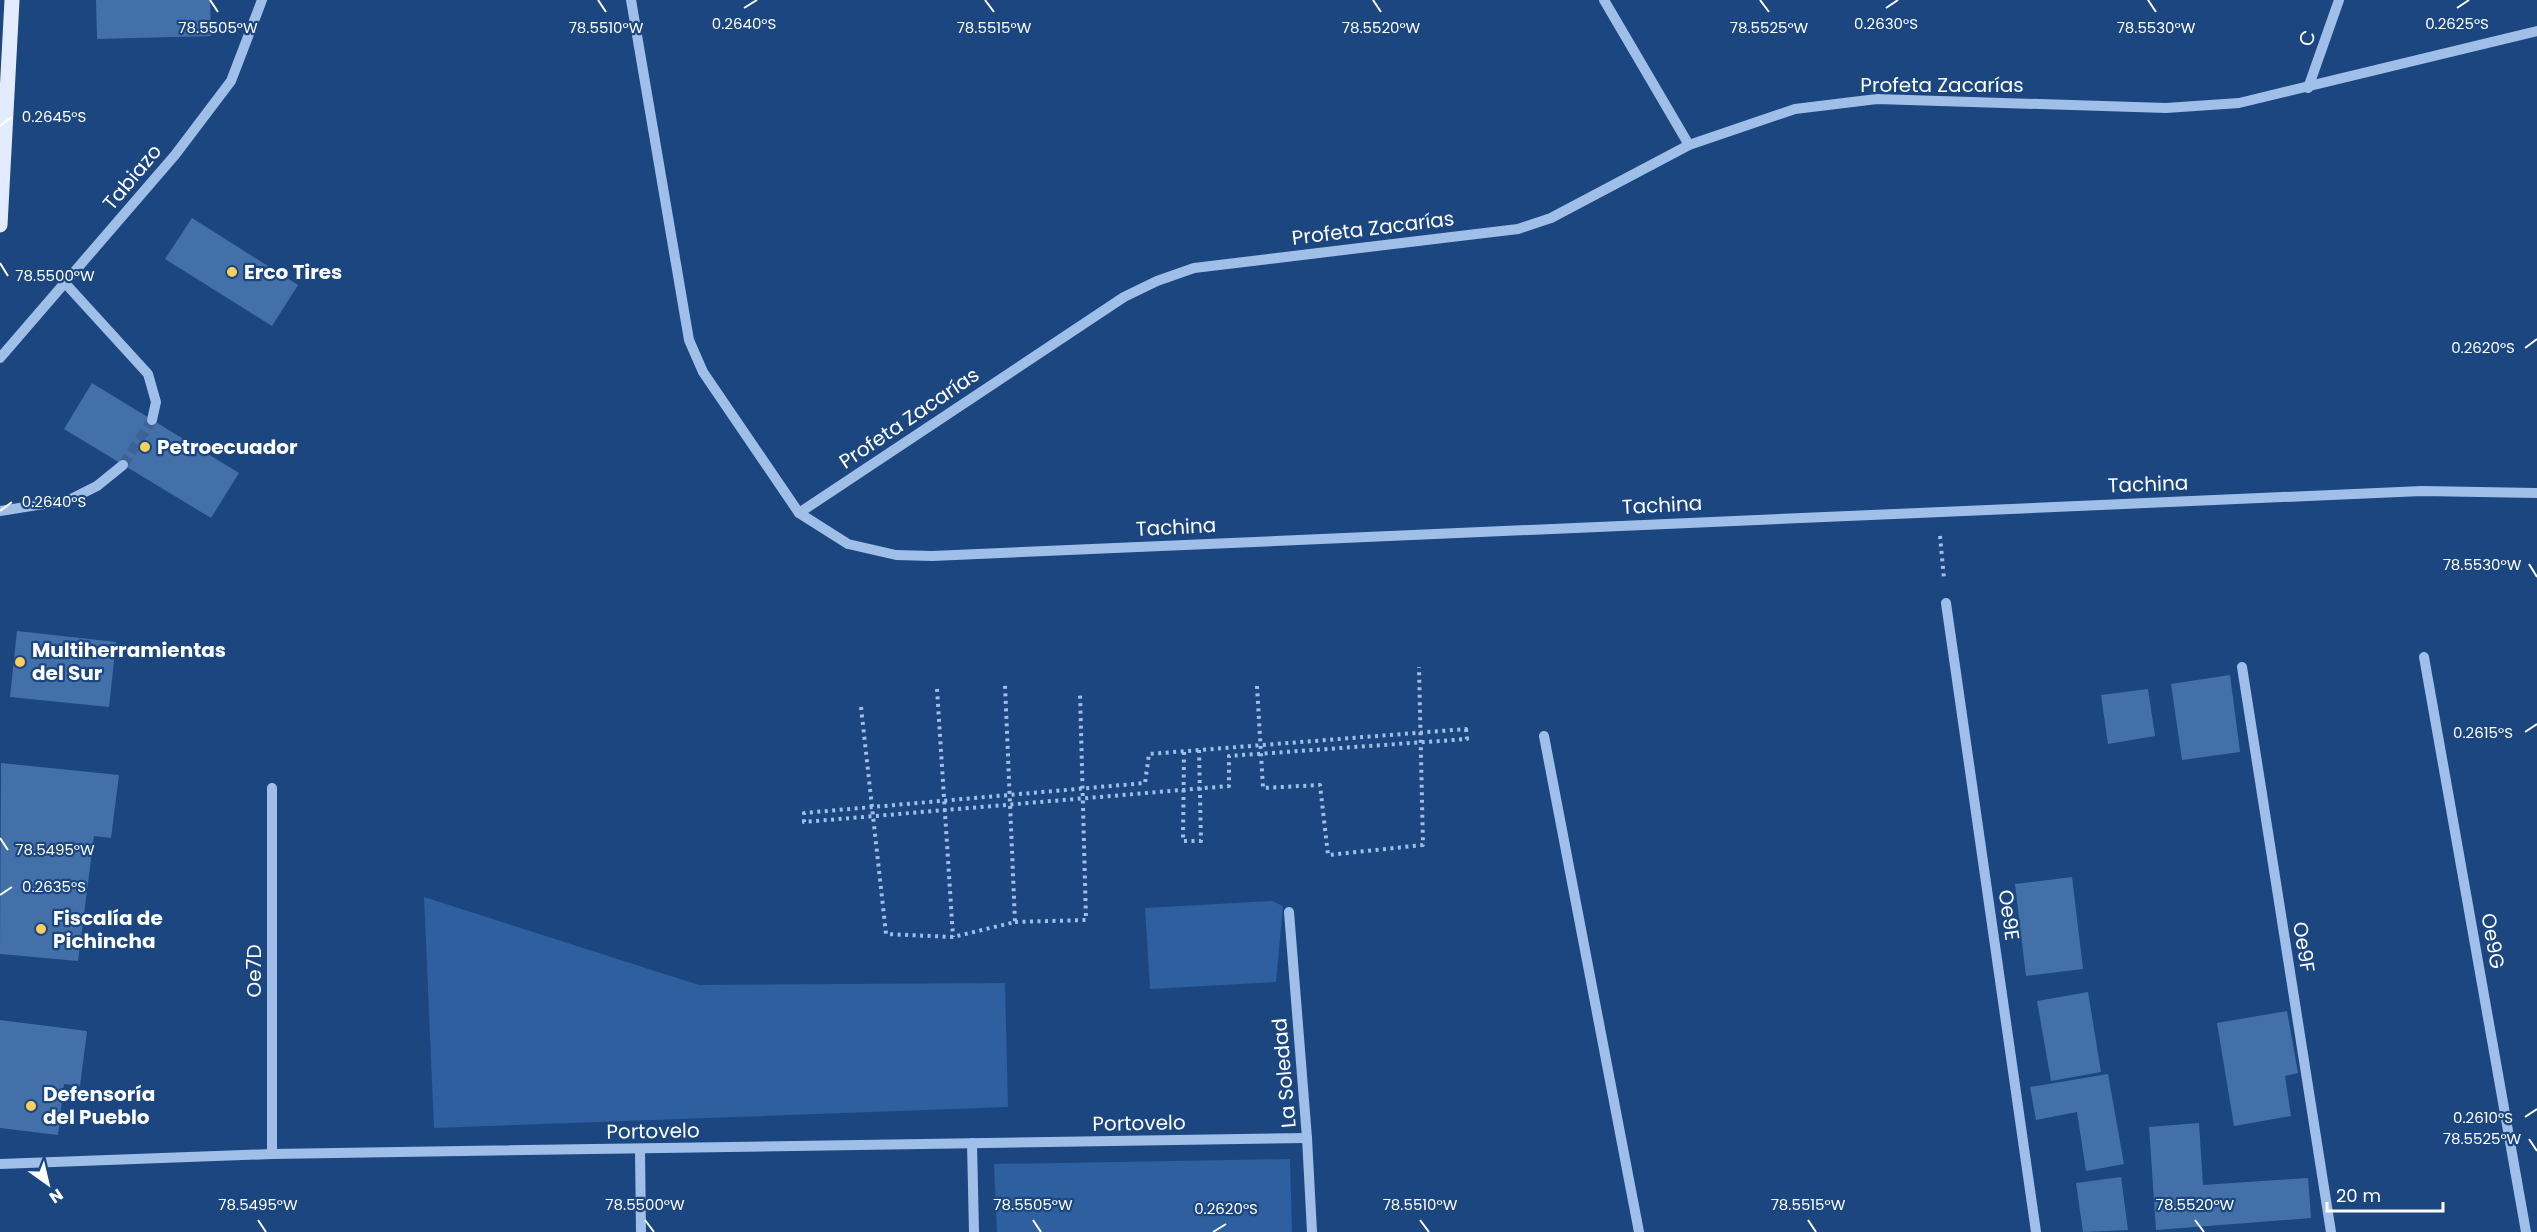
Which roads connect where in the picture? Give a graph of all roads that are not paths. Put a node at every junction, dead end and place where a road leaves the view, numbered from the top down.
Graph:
1 (12, 0) edge
2 (262, 0) edge
3 (632, 0) edge
4 (1604, 0) edge
5 (2339, 0) edge
6 (2537, 31) edge
7 (2308, 88) junction
8 (1689, 145) junction
9 (0, 225) edge
10 (65, 283) junction
11 (0, 358) edge
12 (152, 420) tunnel mouth
13 (123, 465) tunnel mouth
14 (2537, 493) edge
15 (0, 511) edge
16 (799, 513) junction
17 (1946, 603) road end
18 (2424, 657) dead end
19 (2242, 667) dead end
20 (1544, 736) dead end
21 (272, 788) dead end
22 (1289, 912) dead end
23 (1307, 1138) junction
24 (972, 1143) junction
25 (640, 1150) junction
26 (272, 1154) junction
27 (0, 1164) edge
28 (640, 1232) edge
29 (974, 1232) edge
30 (1312, 1232) edge
31 (1639, 1232) edge
32 (2036, 1232) edge
33 (2331, 1232) edge
34 (2526, 1232) edge

1 - 9 main road
2 - 10 street, Tabiazo
3 - 16 street
4 - 8 street
5 - 7 street, C
6 - 7 street, Profeta Zacarías
7 - 8 street, Profeta Zacarías
8 - 16 street, Profeta Zacarías
10 - 11 street, Tabiazo
10 - 12 street
13 - 15 street
14 - 16 street, Tachina
17 - 32 street, Oe9E
18 - 34 street, Oe9G
19 - 33 street, Oe9F
20 - 31 street
21 - 26 street, Oe7D
22 - 23 street, La Soledad
23 - 24 street, Portovelo
23 - 30 street, La Soledad
24 - 25 street, Portovelo
24 - 29 street
25 - 26 street, Portovelo
25 - 28 street
26 - 27 street, Portovelo

